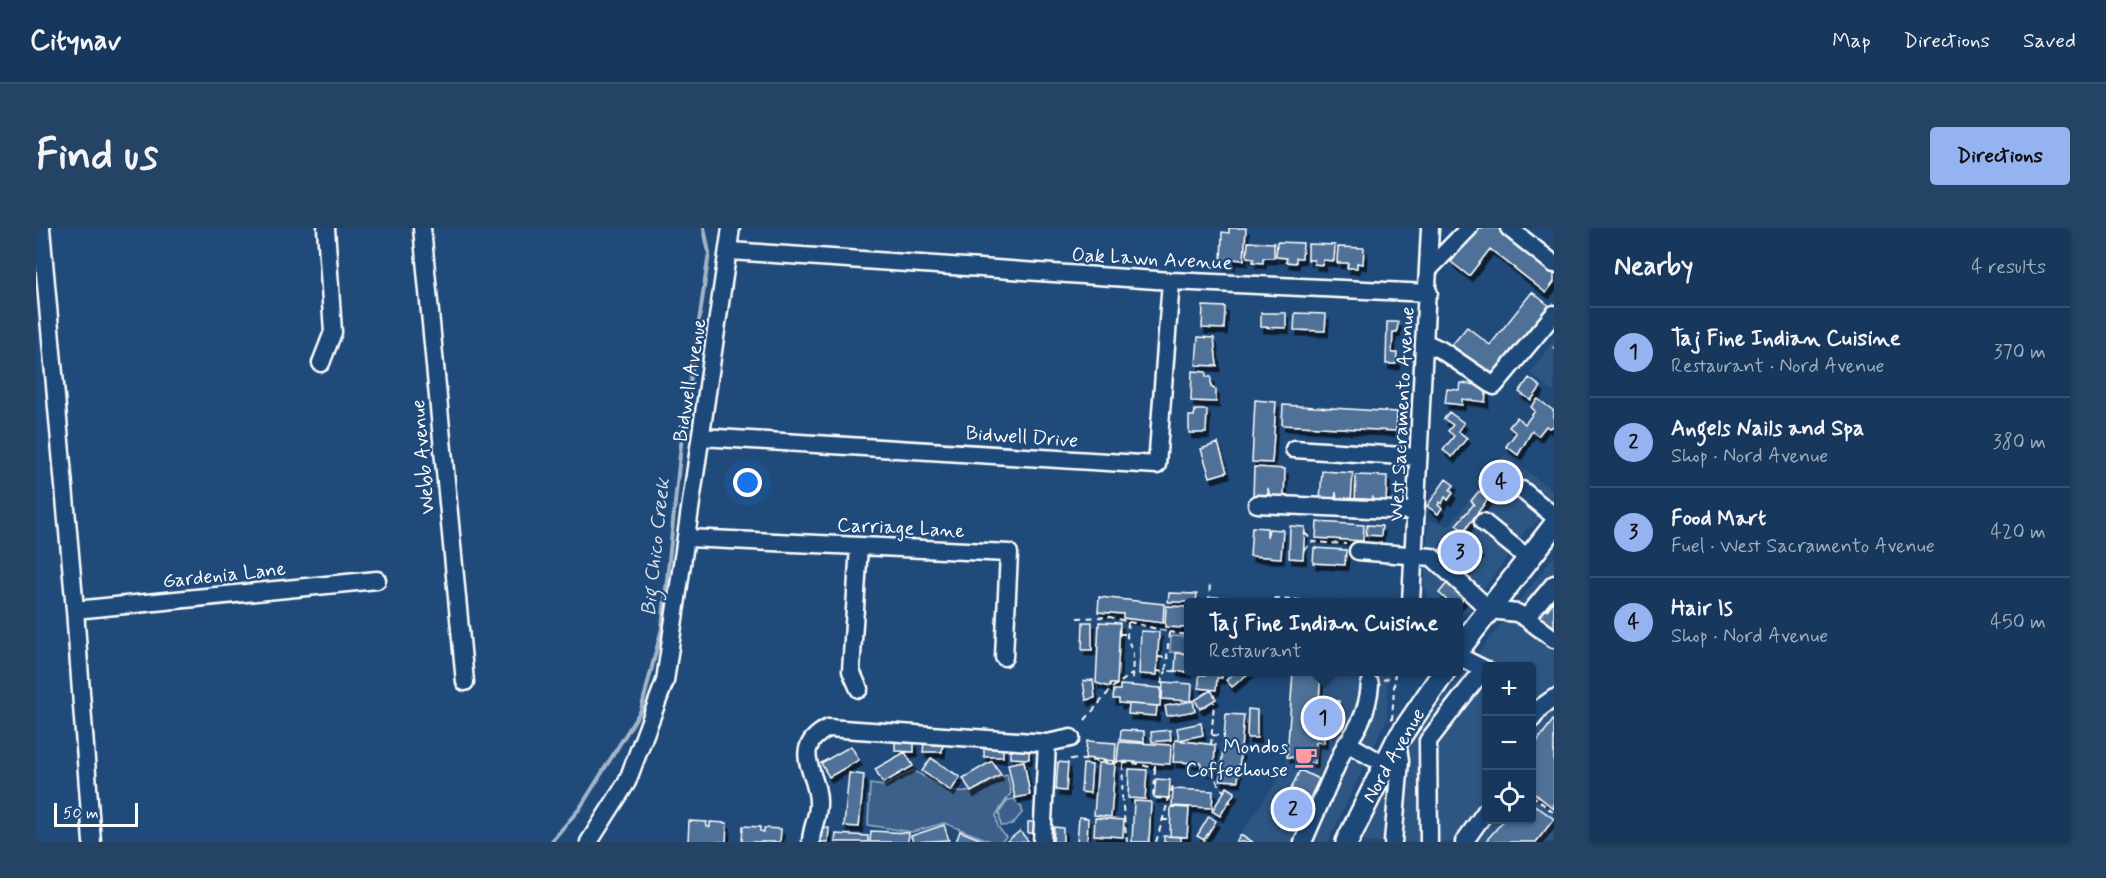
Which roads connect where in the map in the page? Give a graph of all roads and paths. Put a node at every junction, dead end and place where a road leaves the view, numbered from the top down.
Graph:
1 (40, 228) edge
2 (326, 228) edge
3 (422, 228) edge
4 (731, 228) edge
5 (1430, 228) edge
6 (1469, 228) edge
7 (1509, 228) edge
8 (730, 251) junction
9 (1554, 264) edge
10 (1430, 268) junction
11 (1171, 281) junction
12 (1429, 293) junction
13 (1554, 314) edge
14 (1424, 342) junction
15 (321, 363) dead end
16 (701, 437) junction
17 (1294, 449) dead end
18 (1418, 458) junction
19 (1522, 490) dead end
20 (1257, 504) dead end
21 (1416, 511) junction
22 (1554, 516) edge
23 (1484, 522) dead end
24 (1554, 526) edge
25 (1305, 533) dead end
26 (688, 538) junction
27 (1313, 542) junction
28 (859, 546) junction
29 (1355, 549) joint
30 (1304, 550) dead end
31 (1413, 556) junction
32 (1529, 560) junction
33 (377, 580) dead end
34 (1210, 581) dead end
35 (1554, 584) edge
36 (1209, 598) edge
37 (1411, 598) edge
38 (75, 610) junction
39 (1490, 610) junction
40 (1077, 618) dead end
41 (1526, 618) junction
42 (1128, 622) junction
43 (1169, 632) junction
44 (1119, 634) dead end
45 (1128, 634) junction
46 (1184, 634) edge
47 (1554, 639) edge
48 (1463, 644) edge
49 (1004, 657) dead end
50 (1158, 657) dead end
51 (1168, 658) junction
52 (1463, 658) edge
53 (1482, 668) edge
54 (1157, 672) dead end
55 (1165, 672) junction
56 (1184, 672) edge
57 (1482, 673) edge
58 (1132, 674) junction
59 (1395, 676) edge
60 (1427, 676) edge
61 (1442, 676) edge
62 (465, 682) dead end
63 (1161, 684) dead end
64 (1370, 684) dead end
65 (1132, 686) dead end
66 (860, 689) dead end
67 (1554, 698) edge
68 (1214, 702) dead end
69 (1536, 709) edge
70 (1392, 713) dead end
71 (1085, 720) dead end
72 (1212, 735) junction
73 (1225, 736) dead end
74 (1071, 738) dead end
75 (1047, 742) junction
76 (1347, 743) junction
77 (1211, 745) dead end
78 (1398, 751) junction
79 (1373, 758) junction
80 (1070, 759) dead end
81 (1427, 760) junction
82 (1155, 763) dead end
83 (1123, 764) junction
84 (1155, 769) junction
85 (1210, 771) dead end
86 (1173, 785) dead end
87 (1224, 792) dead end
88 (1536, 798) edge
89 (1169, 799) junction
90 (1554, 813) edge
91 (1482, 816) edge
92 (1162, 820) junction
93 (1171, 820) dead end
94 (92, 842) edge
95 (589, 842) edge
96 (811, 842) edge
97 (1042, 842) edge
98 (1091, 842) edge
99 (1096, 842) edge
100 (1127, 842) edge
101 (1157, 842) edge
102 (1303, 842) edge
103 (1334, 842) edge
104 (1347, 842) edge
105 (1393, 842) edge
106 (1429, 842) edge
107 (1464, 842) edge

1 - 38 street
2 - 15 street
3 - 62 street, Webb Avenue
4 - 8 street, Bidwell Avenue
5 - 10 street, West Sacramento Avenue
6 - 10 street
7 - 9 street
8 - 11 street, Oak Lawn Avenue
8 - 16 street, Bidwell Avenue
10 - 12 street, West Sacramento Avenue
11 - 12 street, Oak Lawn Avenue
11 - 16 street, Bidwell Drive
12 - 14 street, West Sacramento Avenue
13 - 14 street
14 - 18 street, West Sacramento Avenue
16 - 26 street, Bidwell Avenue
17 - 18 street
18 - 21 street, West Sacramento Avenue
19 - 22 street
20 - 21 street
21 - 31 street, West Sacramento Avenue
23 - 32 street
24 - 32 main road
25 - 27 path
26 - 28 street, Carriage Lane
26 - 95 street, Bidwell Avenue
27 - 29 path
27 - 30 path
28 - 49 street, Carriage Lane
28 - 66 street
29 - 31 street
31 - 37 street, West Sacramento Avenue
31 - 39 street
32 - 39 main road
33 - 38 street, Gardenia Lane
34 - 36 path
35 - 41 street
38 - 94 street
39 - 41 street
39 - 48 main road
40 - 42 path
41 - 47 street
42 - 43 path
42 - 45 path
43 - 46 path
43 - 51 path
44 - 45 path
45 - 58 path
50 - 51 path
51 - 55 path
52 - 53 street
54 - 55 path
55 - 56 path
55 - 63 path
57 - 81 street
58 - 65 path
58 - 71 path
59 - 70 path
60 - 79 main road, Nord Avenue
61 - 78 main road, Nord Avenue
64 - 76 street
67 - 69 street
68 - 72 path
72 - 73 path
72 - 77 path
74 - 75 street
75 - 96 street
75 - 97 street
76 - 79 street
76 - 102 street
78 - 81 street
78 - 104 main road, Nord Avenue
78 - 105 street
79 - 103 main road, Nord Avenue
80 - 83 path
81 - 106 street
82 - 84 path
83 - 84 path
83 - 100 path
84 - 89 path
85 - 87 path
86 - 89 path
88 - 90 path
89 - 92 path
91 - 107 street
92 - 93 path
92 - 101 path
98 - 99 path

